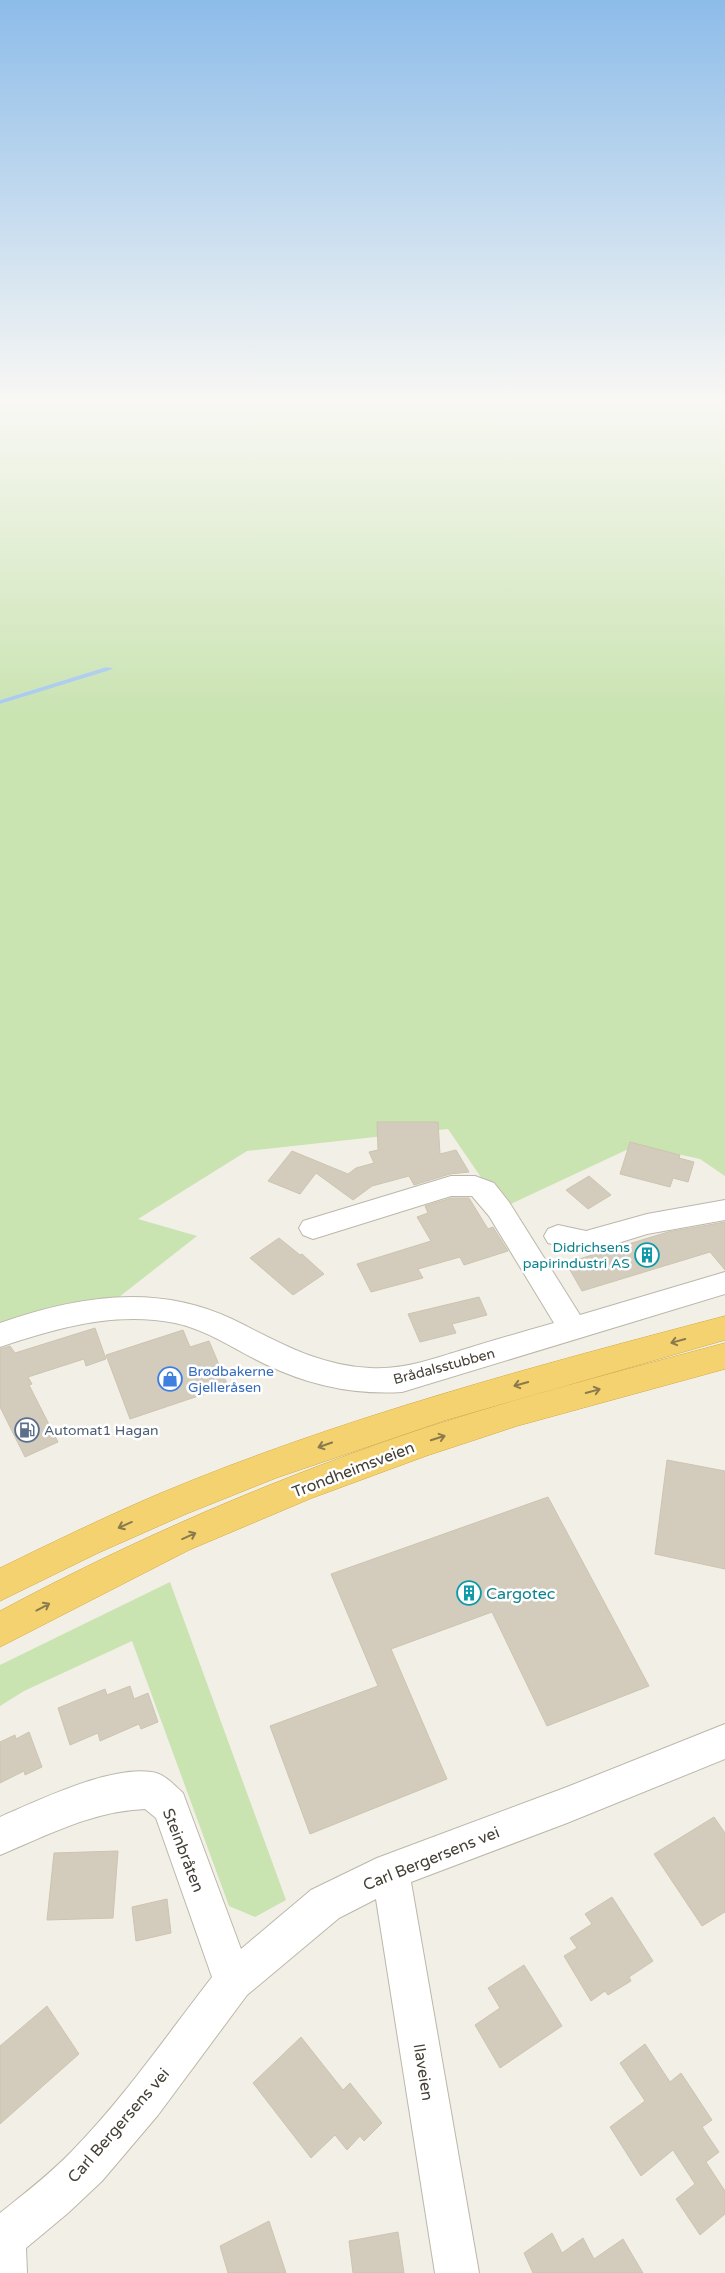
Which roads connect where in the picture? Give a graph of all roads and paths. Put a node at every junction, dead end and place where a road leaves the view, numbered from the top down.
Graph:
1 (725, 1210) edge
2 (314, 1228) dead end
3 (558, 1236) dead end
4 (725, 1283) edge
5 (725, 1328) edge
6 (572, 1329) junction
7 (0, 1335) edge
8 (725, 1356) edge
9 (0, 1585) edge
10 (0, 1630) edge
11 (725, 1741) edge
12 (0, 1836) edge
13 (390, 1871) junction
14 (233, 1981) junction
15 (3, 2251) edge
16 (457, 2273) edge

1 - 3 street
2 - 6 street
4 - 6 street, Brådalsstubben
5 -> 9 highway, Trondheimsveien
6 - 7 street, Brådalsstubben
10 -> 8 highway, Trondheimsveien
11 - 13 street, Carl Bergersens vei
12 - 14 street, Steinbråten
13 - 14 street, Carl Bergersens vei
13 - 16 street, Ilaveien
14 - 15 street, Carl Bergersens vei

